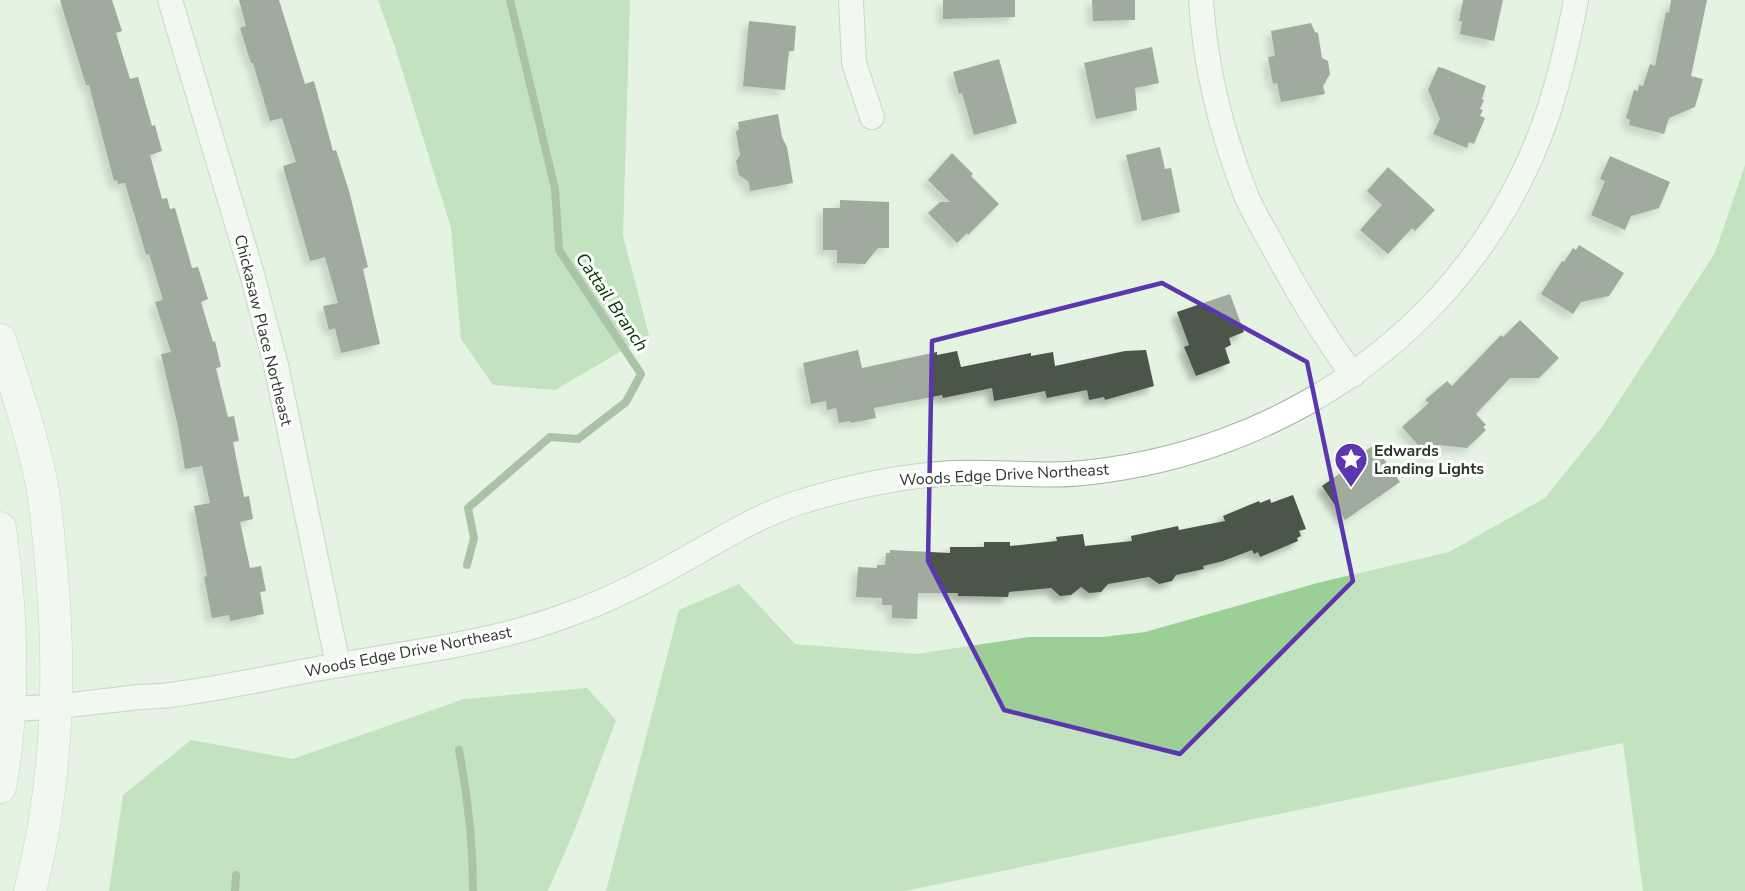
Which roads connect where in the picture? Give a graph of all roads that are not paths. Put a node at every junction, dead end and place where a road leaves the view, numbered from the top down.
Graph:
1 (170, 0) edge
2 (851, 0) edge
3 (1201, 0) edge
4 (1576, 0) edge
5 (872, 117) dead end
6 (0, 340) edge
7 (1353, 375) junction
8 (0, 528) edge
9 (338, 665) junction
10 (57, 707) junction
11 (4, 709) edge
12 (0, 787) edge
13 (30, 891) edge

1 - 9 street, Chickasaw Place Northeast
2 - 5 street
3 - 7 street
4 - 7 street, Woods Edge Drive Northeast
6 - 10 main road
7 - 9 street, Woods Edge Drive Northeast
8 - 11 main road
9 - 10 street, Woods Edge Drive Northeast
10 - 11 street, Woods Edge Drive Northeast
10 - 13 main road
11 - 12 main road

